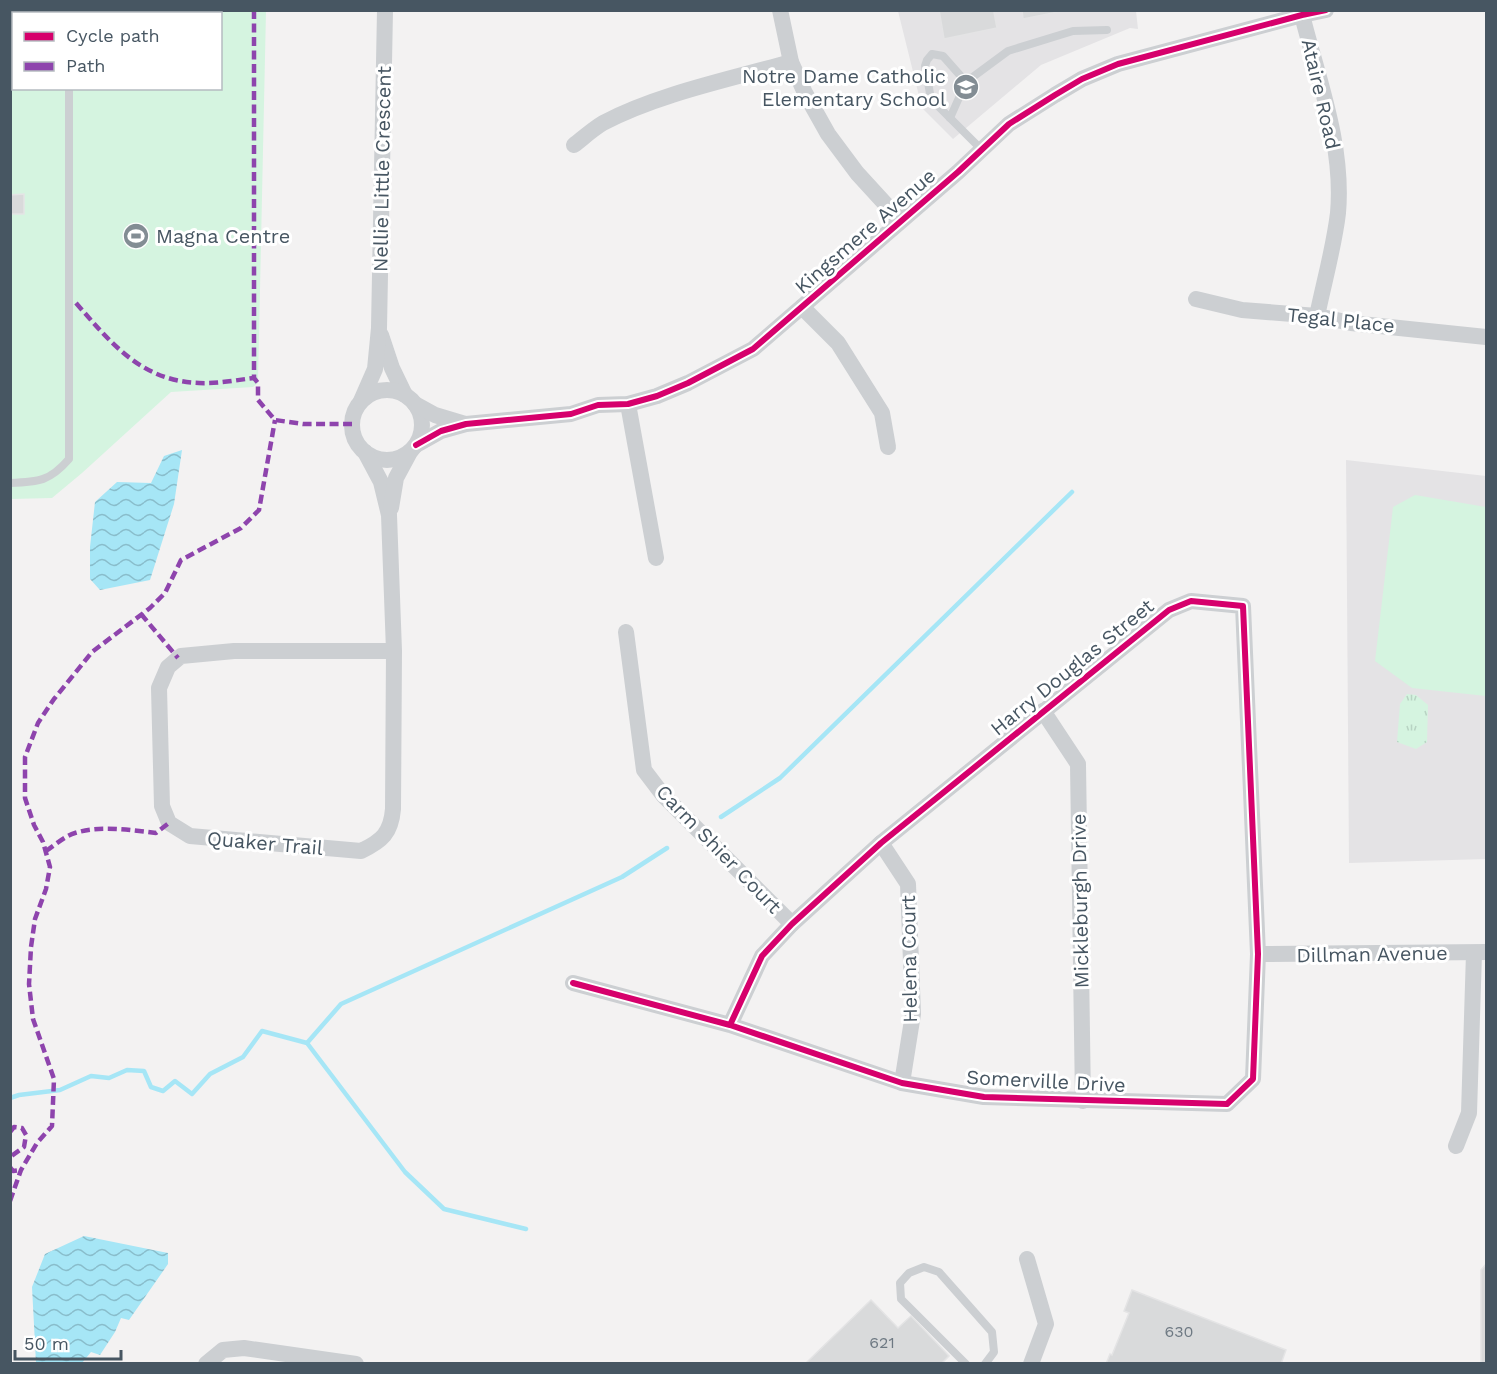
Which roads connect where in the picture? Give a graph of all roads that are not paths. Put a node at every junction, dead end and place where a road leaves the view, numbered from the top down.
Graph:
1 (385, 10) edge
2 (780, 10) edge
3 (1326, 10) edge
4 (1302, 15) junction
5 (1107, 30) dead end
6 (791, 62) junction
7 (966, 82) junction
8 (69, 90) edge
9 (950, 118) junction
10 (574, 145) dead end
11 (982, 150) junction
12 (900, 220) junction
13 (1196, 299) dead end
14 (802, 307) junction
15 (1317, 316) junction
16 (379, 328) junction
17 (1486, 337) edge
18 (410, 399) junction
19 (361, 401) junction
20 (628, 404) junction
21 (466, 424) junction
22 (888, 447) dead end
23 (413, 448) junction
24 (365, 452) junction
25 (10, 483) edge
26 (389, 515) junction
27 (656, 558) dead end
28 (626, 632) dead end
29 (394, 651) junction
30 (1043, 711) junction
31 (881, 843) junction
32 (792, 924) junction
33 (1480, 952) edge
34 (1258, 954) junction
35 (573, 983) dead end
36 (730, 1025) junction
37 (902, 1083) junction
38 (1083, 1101) junction
39 (1456, 1146) dead end
40 (1027, 1259) dead end
41 (206, 1364) edge
42 (356, 1364) edge
43 (966, 1364) edge
44 (985, 1364) edge
45 (1032, 1364) edge

1 - 16 street, Nellie Little Crescent
2 - 6 street
3 - 4 street, Kingsmere Avenue
4 - 11 street, Kingsmere Avenue
4 - 15 street, Ataire Road
5 - 7 lane
6 - 10 street
6 - 12 street
7 - 9 lane
7 - 9 lane
8 - 25 lane
9 - 11 lane
11 - 12 street, Kingsmere Avenue
12 - 14 street, Kingsmere Avenue
13 - 15 street, Tegal Place
14 - 20 street, Kingsmere Avenue
14 - 22 street
15 - 17 street, Tegal Place
16 - 18 street, Nellie Little Crescent
16 - 19 street, Nellie Little Crescent
18 - 19 street
18 - 21 street, Kingsmere Avenue
18 - 23 street
19 - 24 street
20 - 21 street, Kingsmere Avenue
20 - 27 street
21 - 23 street, Kingsmere Avenue
23 - 24 street
23 - 26 street, Quaker Trail
24 - 26 street, Quaker Trail
26 - 29 street, Quaker Trail
28 - 32 street, Carm Shier Court
29 - 29 street, Quaker Trail
30 - 31 street, Harry Douglas Street
30 - 34 street, Harry Douglas Street
30 - 38 street, Mickleburgh Drive
31 - 32 street, Harry Douglas Street
31 - 37 street, Helena Court
32 - 36 street, Harry Douglas Street
33 - 34 street, Dillman Avenue
33 - 39 street
34 - 38 street, Somerville Drive
35 - 36 street, Somerville Drive
36 - 37 street, Somerville Drive
37 - 38 street, Somerville Drive
40 - 45 street
41 - 42 street
43 - 44 lane

